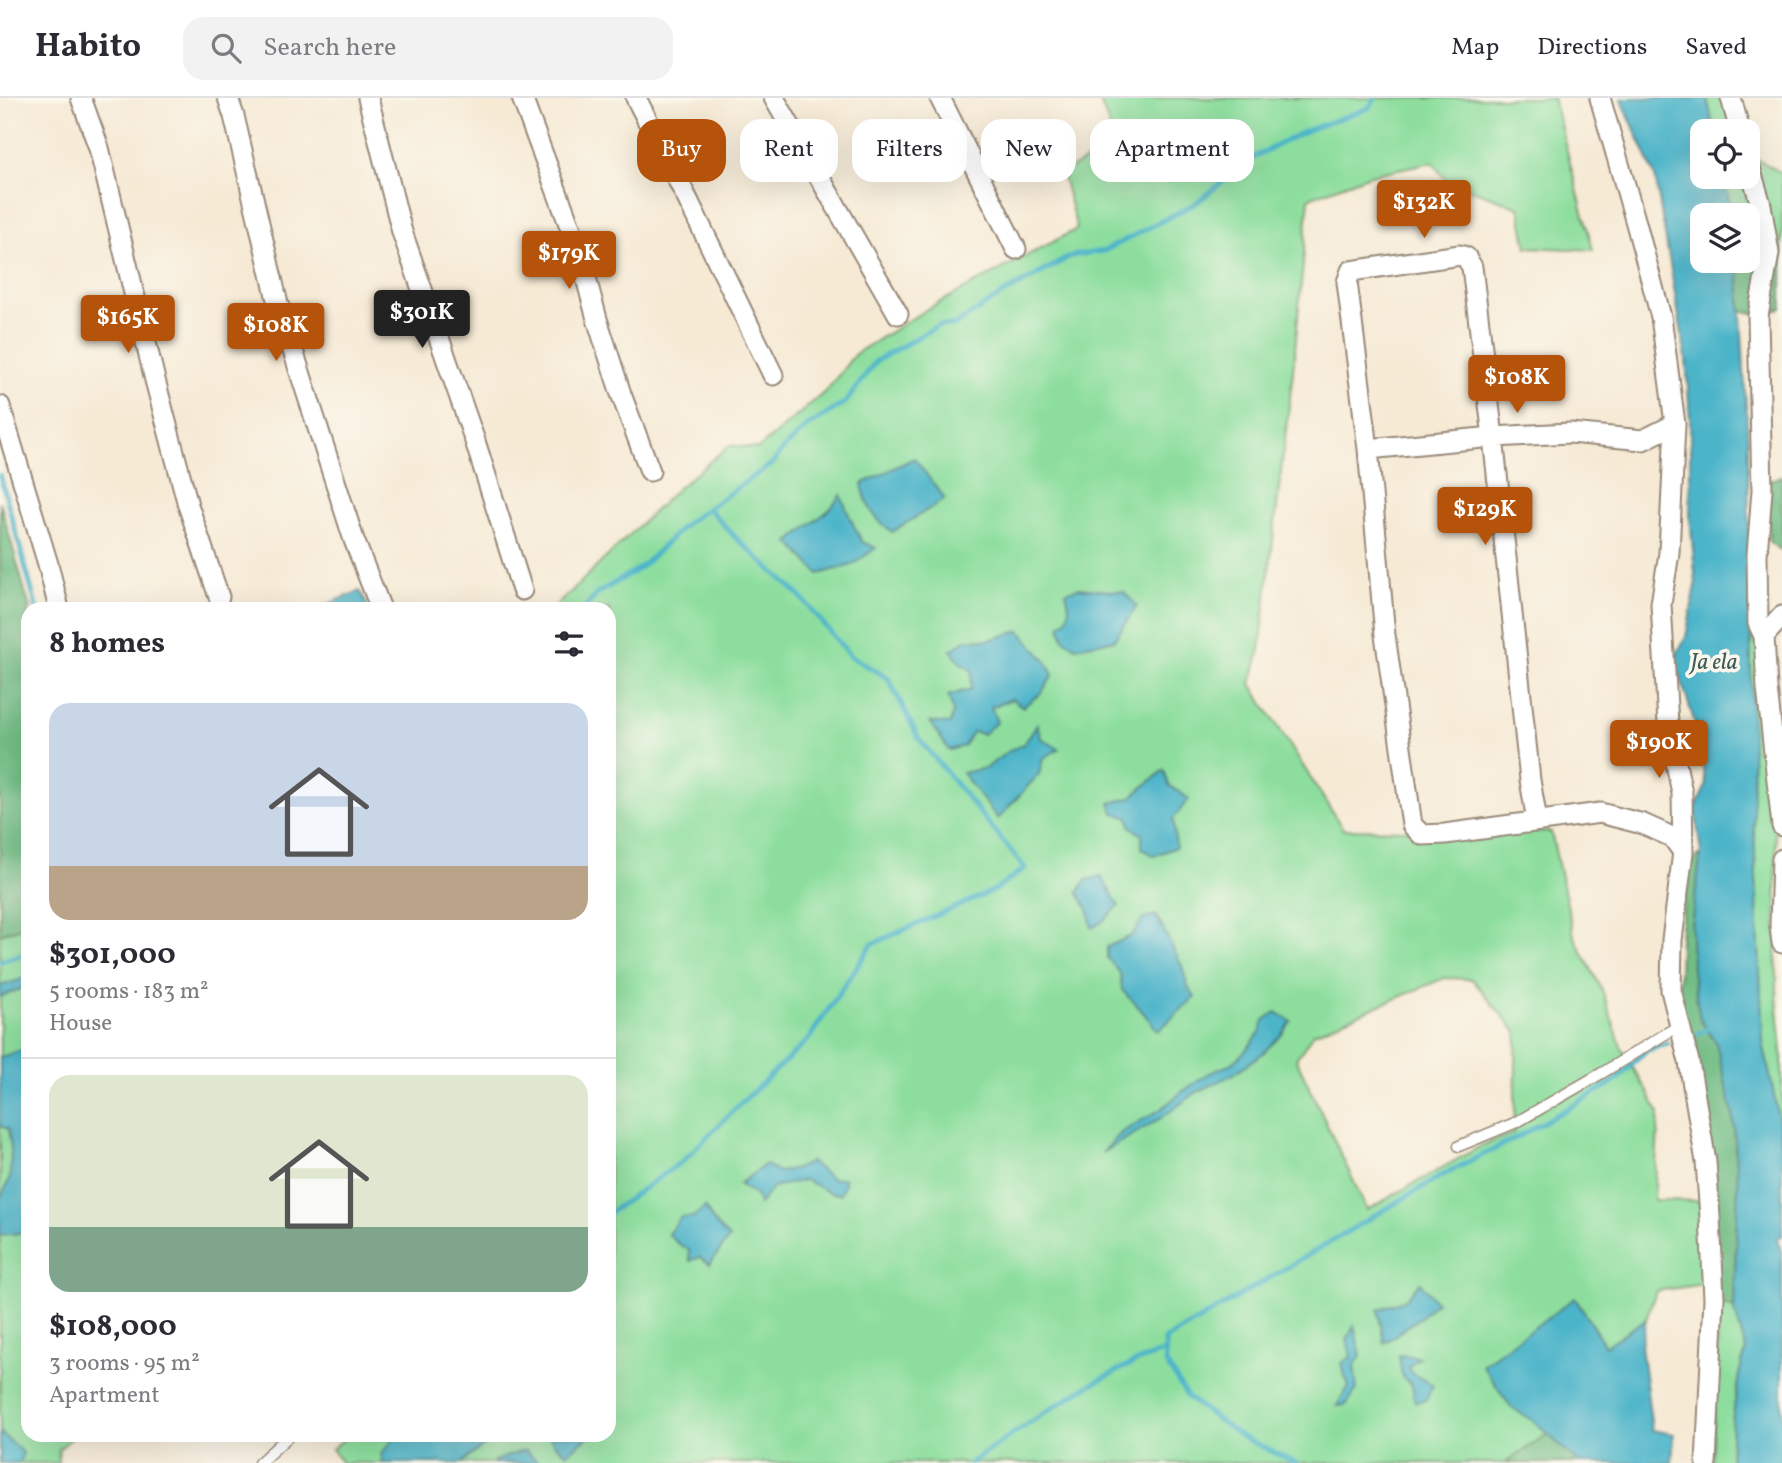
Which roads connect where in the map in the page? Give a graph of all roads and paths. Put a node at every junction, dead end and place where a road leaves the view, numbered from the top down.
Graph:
1 (81, 98) edge
2 (228, 98) edge
3 (368, 98) edge
4 (522, 98) edge
5 (635, 98) edge
6 (774, 98) edge
7 (940, 98) edge
8 (1600, 98) edge
9 (1731, 98) edge
10 (1737, 119) edge
11 (1756, 189) edge
12 (1016, 249) dead end
13 (898, 314) dead end
14 (773, 375) dead end
15 (0, 406) edge
16 (1675, 424) junction
17 (1493, 437) junction
18 (1368, 449) junction
19 (650, 471) dead end
20 (522, 590) dead end
21 (219, 597) dead end
22 (57, 602) edge
23 (378, 602) edge
24 (1782, 616) edge
25 (1764, 636) junction
26 (1537, 821) junction
27 (1782, 826) edge
28 (1683, 852) junction
29 (1782, 859) edge
30 (1782, 943) edge
31 (1680, 1025) junction
32 (1459, 1146) dead end
33 (282, 1442) edge
34 (259, 1463) edge
35 (1706, 1463) edge

1 - 21 street
2 - 23 street
3 - 20 street
4 - 19 street
5 - 14 street
6 - 13 street
7 - 12 street
8 - 16 street
9 - 10 street
11 - 25 street
15 - 22 street
16 - 17 street
16 - 28 street
17 - 18 street
17 - 18 street
17 - 26 street
18 - 26 street
24 - 25 street
25 - 27 street
26 - 28 street
28 - 31 street
29 - 30 street
31 - 32 lane
31 - 35 street
33 - 34 lane

